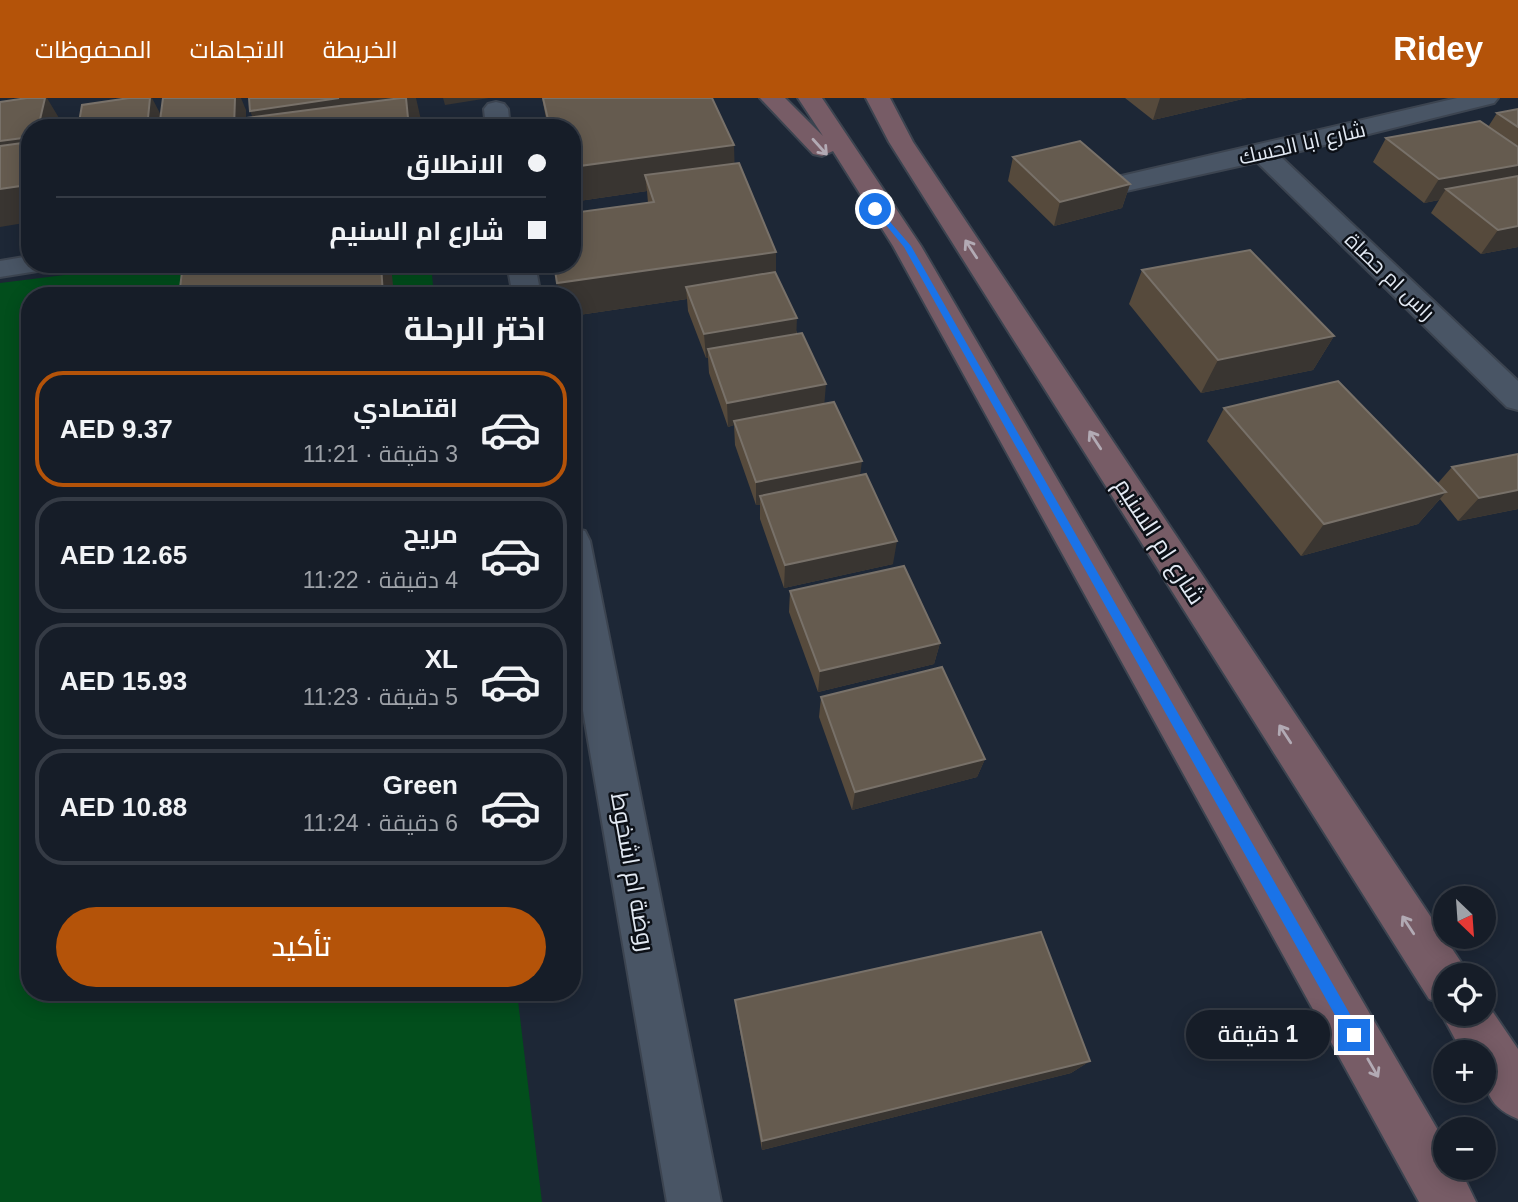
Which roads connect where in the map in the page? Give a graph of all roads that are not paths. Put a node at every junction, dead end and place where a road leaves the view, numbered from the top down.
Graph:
1 (772, 98) edge
2 (810, 98) edge
3 (878, 98) edge
4 (1486, 98) edge
5 (1262, 153) junction
6 (1117, 185) edge
7 (907, 246) junction
8 (21, 266) edge
9 (0, 269) edge
10 (1518, 399) edge
11 (581, 590) edge
12 (1434, 963) edge
13 (1474, 1026) edge
14 (1518, 1094) edge
15 (694, 1202) edge
16 (1449, 1202) edge

1 -> 7 main road
2 - 7 main road
12 -> 3 main road, شارع ام السنيم
4 - 5 street, شارع ابا الحسك
5 - 6 street, شارع ابا الحسك
5 - 10 street, راس ام حصاة
7 -> 16 main road
8 - 9 street
11 - 15 street, روضة ام اشخوط
13 - 14 main road

